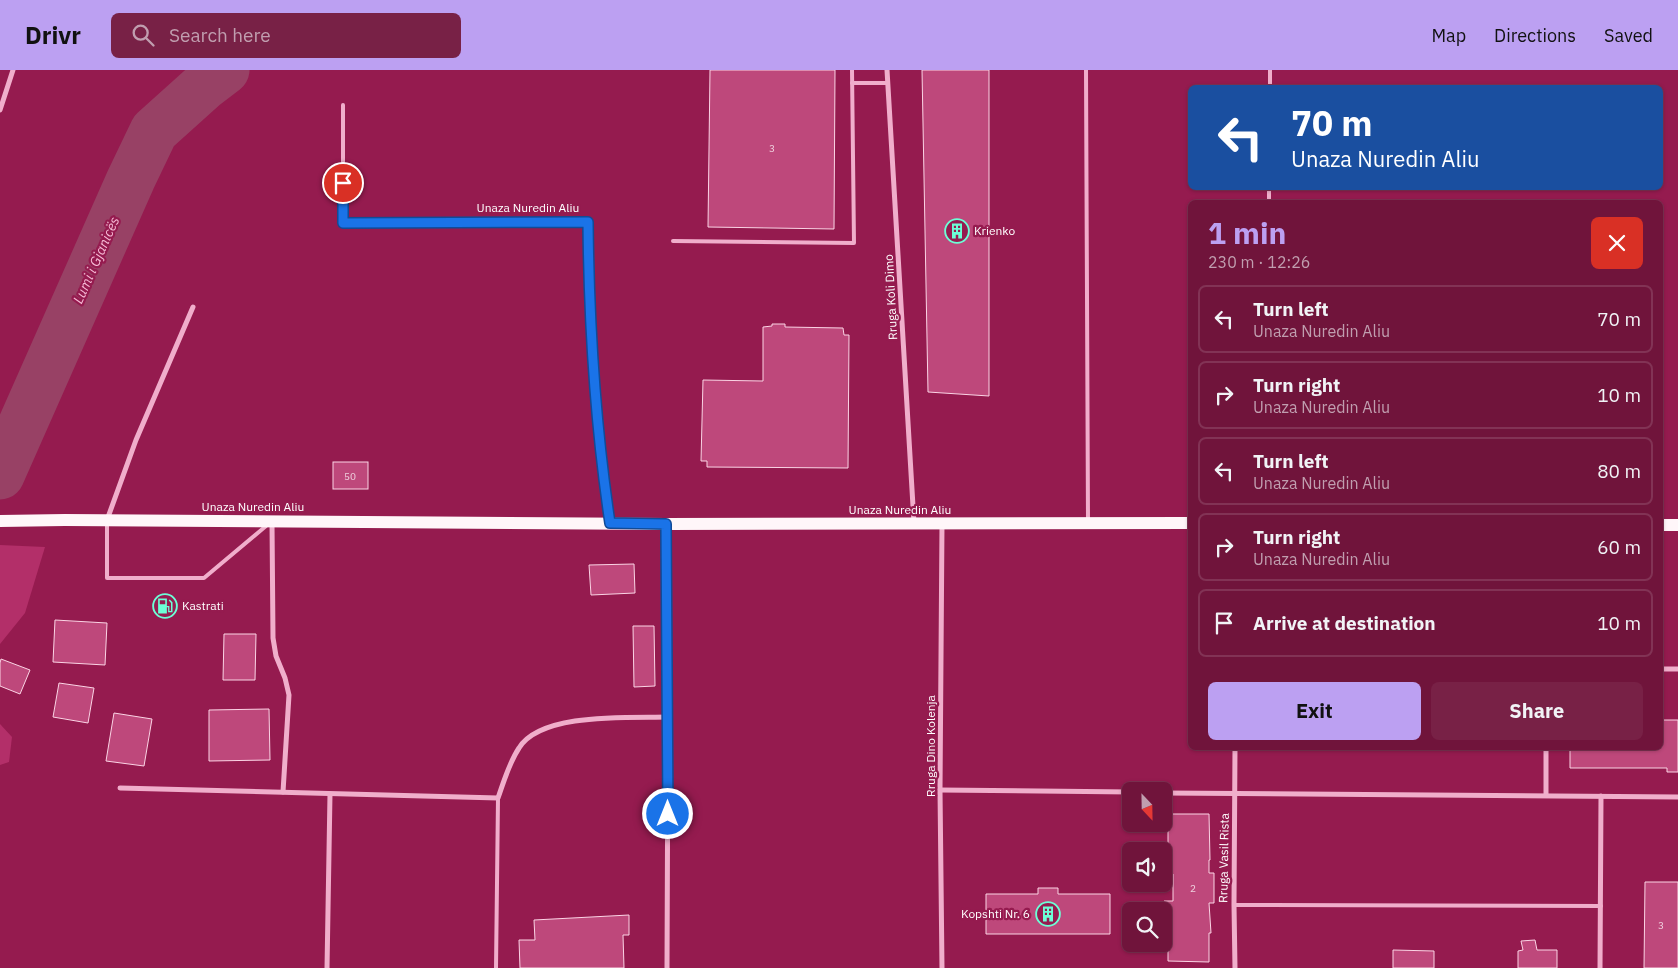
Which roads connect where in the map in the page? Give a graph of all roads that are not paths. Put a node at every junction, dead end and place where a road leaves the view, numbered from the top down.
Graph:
1 (13, 70) edge
2 (852, 70) edge
3 (887, 70) edge
4 (1086, 70) edge
5 (1270, 70) edge
6 (888, 82) junction
7 (852, 83) junction
8 (1270, 85) edge
9 (343, 104) dead end
10 (0, 110) edge
11 (673, 241) dead end
12 (193, 307) dead end
13 (107, 520) junction
14 (0, 521) edge
15 (272, 521) junction
16 (610, 523) junction
17 (914, 523) junction
18 (942, 523) junction
19 (1088, 523) junction
20 (1188, 523) edge
21 (666, 524) junction
22 (1663, 525) edge
23 (1678, 525) edge
24 (1663, 669) edge
25 (1678, 669) edge
26 (668, 717) junction
27 (1235, 750) edge
28 (1546, 750) edge
29 (120, 788) dead end
30 (940, 790) junction
31 (283, 792) junction
32 (1122, 792) edge
33 (1172, 792) edge
34 (1235, 793) junction
35 (330, 794) junction
36 (1546, 795) junction
37 (1602, 796) junction
38 (1678, 797) edge
39 (498, 798) junction
40 (1234, 906) junction
41 (1600, 906) junction
42 (327, 968) edge
43 (496, 968) edge
44 (667, 968) edge
45 (942, 968) edge
46 (1235, 968) edge
47 (1600, 968) edge

1 - 10 street
2 - 7 lane
3 - 6 street, Rruga Koli Dimo
4 - 19 lane
5 - 8 lane
6 - 7 lane
6 - 17 street, Rruga Koli Dimo
7 - 11 lane
9 - 16 lane, Unaza Nuredin Aliu
12 - 13 street
13 - 14 main road, Unaza Nuredin Aliu
13 - 15 main road, Unaza Nuredin Aliu
13 - 15 lane
15 - 16 main road, Unaza Nuredin Aliu
15 - 31 street
16 - 21 main road, Unaza Nuredin Aliu
17 - 18 main road, Unaza Nuredin Aliu
17 - 21 main road, Unaza Nuredin Aliu
18 - 19 main road, Unaza Nuredin Aliu
18 - 30 street, Rruga Dino Kolenja
19 - 20 main road, Unaza Nuredin Aliu
21 - 26 street
22 - 23 main road
24 - 25 street
26 - 39 street
26 - 44 street
27 - 34 street, Rruga Vasil Rista
28 - 36 street
29 - 31 street
30 - 32 street
30 - 45 street, Rruga Dino Kolenja
31 - 35 street
33 - 34 street
34 - 36 street
34 - 40 street, Rruga Vasil Rista
35 - 39 street
35 - 42 street
36 - 37 street
37 - 38 street
37 - 41 street
39 - 43 lane
40 - 41 lane
40 - 46 street, Rruga Vasil Rista
41 - 47 street

